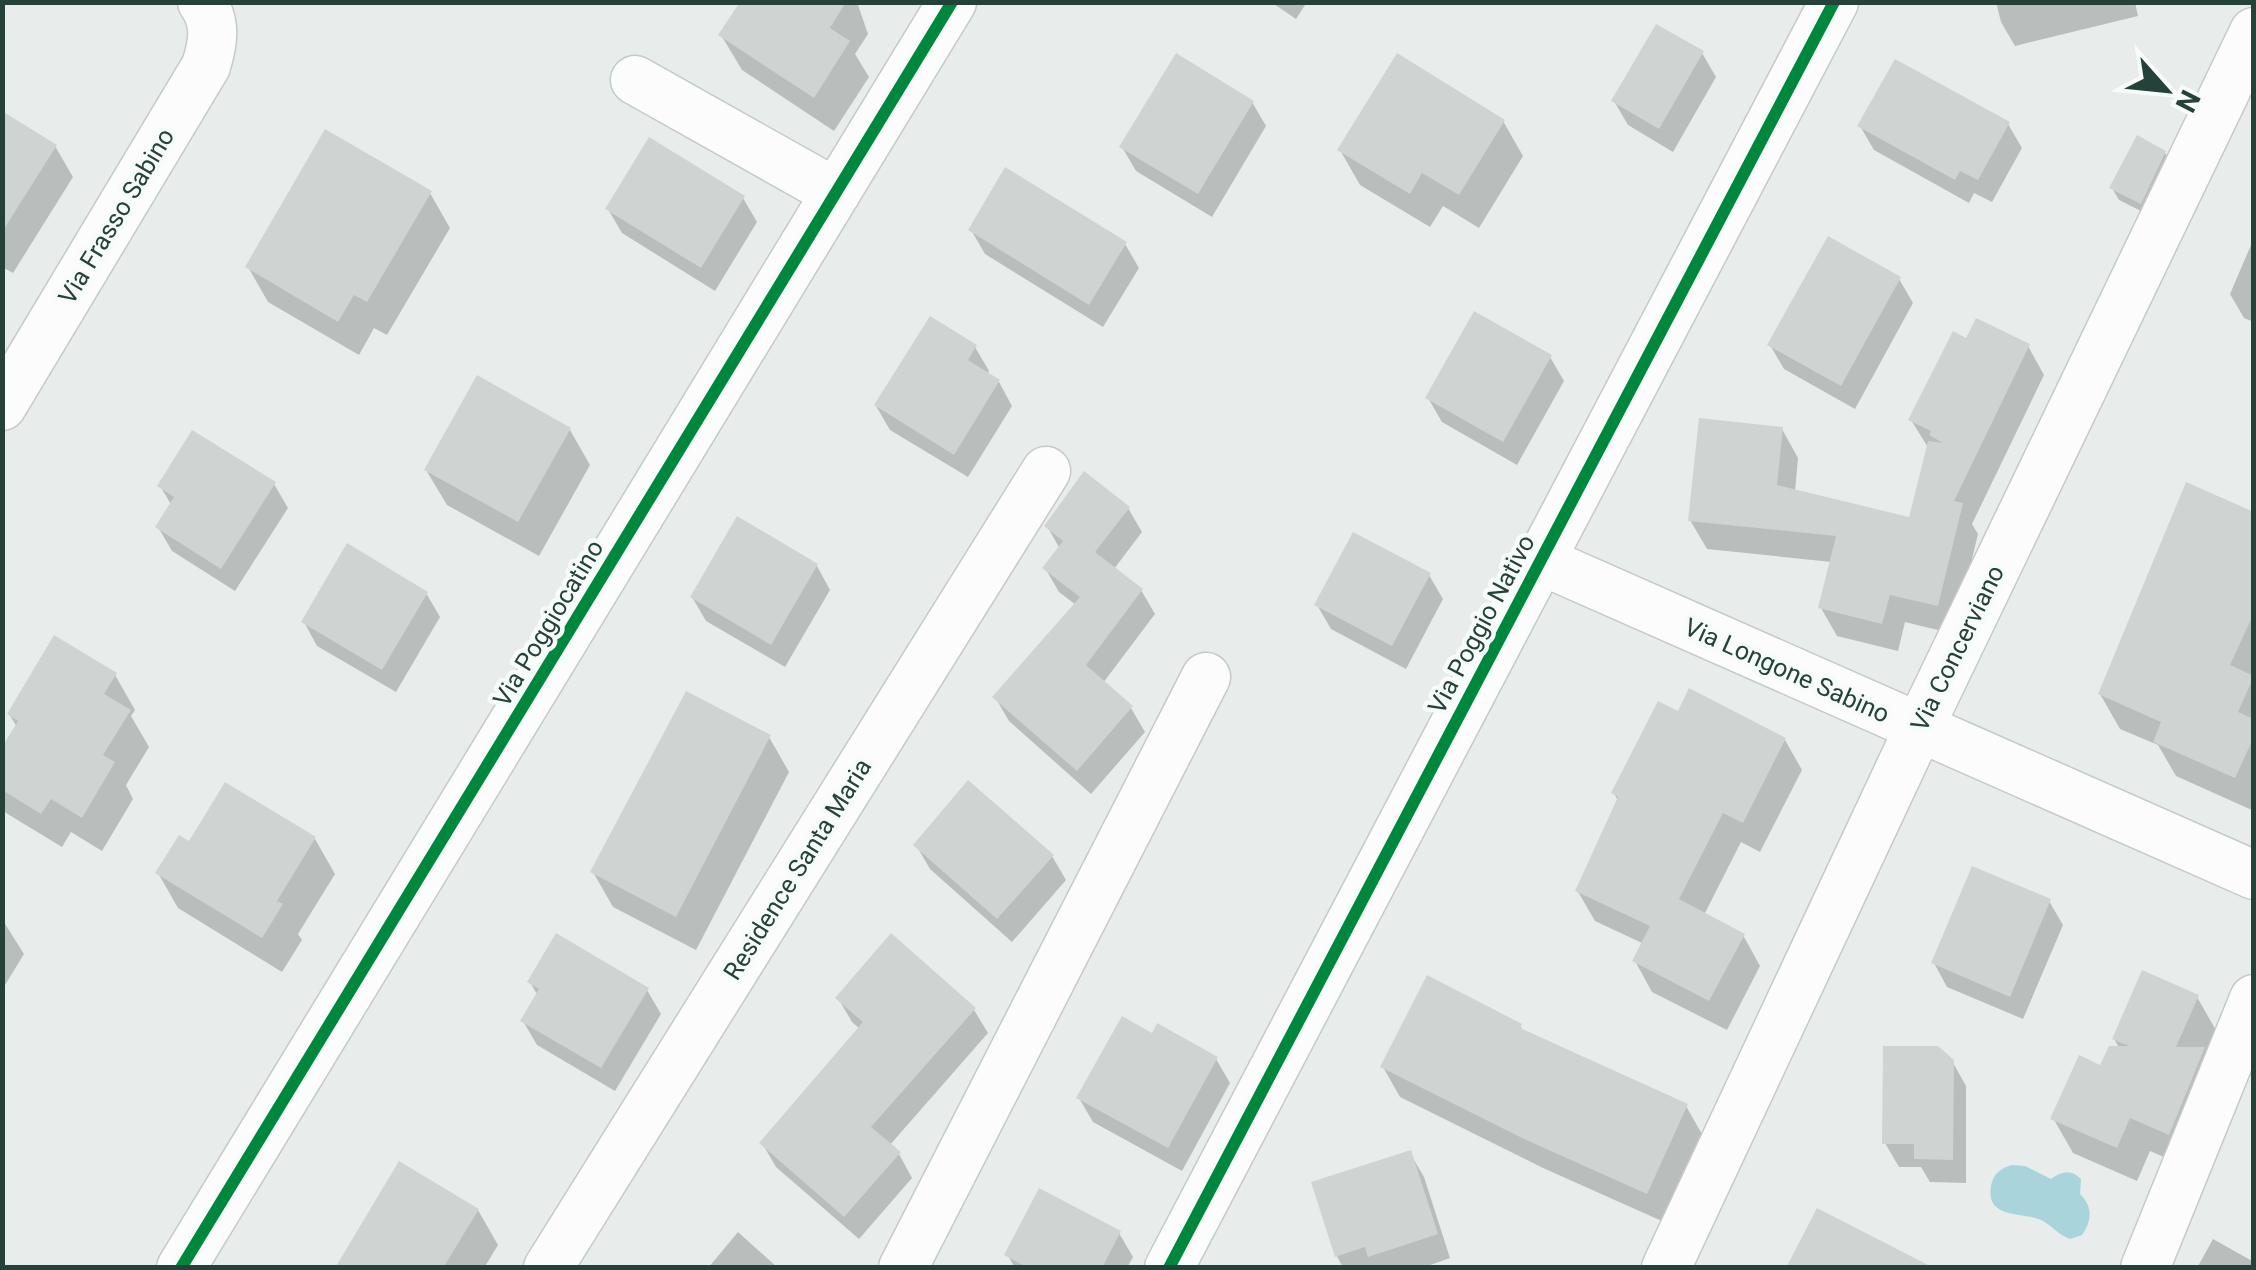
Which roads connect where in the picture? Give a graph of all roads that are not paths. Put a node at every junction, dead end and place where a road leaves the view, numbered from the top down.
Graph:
1 (952, 2) edge
2 (1834, 2) edge
3 (207, 12) edge
4 (2254, 32) edge
5 (634, 80) dead end
6 (836, 194) junction
7 (2, 406) edge
8 (1046, 471) dead end
9 (1540, 560) junction
10 (1206, 677) dead end
11 (1919, 728) junction
12 (2254, 876) edge
13 (2254, 999) edge
14 (181, 1268) edge
15 (548, 1268) edge
16 (903, 1268) edge
17 (1169, 1268) edge
18 (1666, 1268) edge
19 (2146, 1268) edge

1 - 6 street, Via Poggiocatino
2 - 9 street, Via Poggio Nativo
3 - 7 street, Via Frasso Sabino
4 - 11 street, Via Concerviano
5 - 6 street
6 - 14 street, Via Poggiocatino
8 - 15 street, Residence Santa Maria
9 - 11 street, Via Longone Sabino
9 - 17 street, Via Poggio Nativo
10 - 16 street
11 - 12 street, Via Longone Sabino
11 - 18 street, Via Concerviano
13 - 19 street

